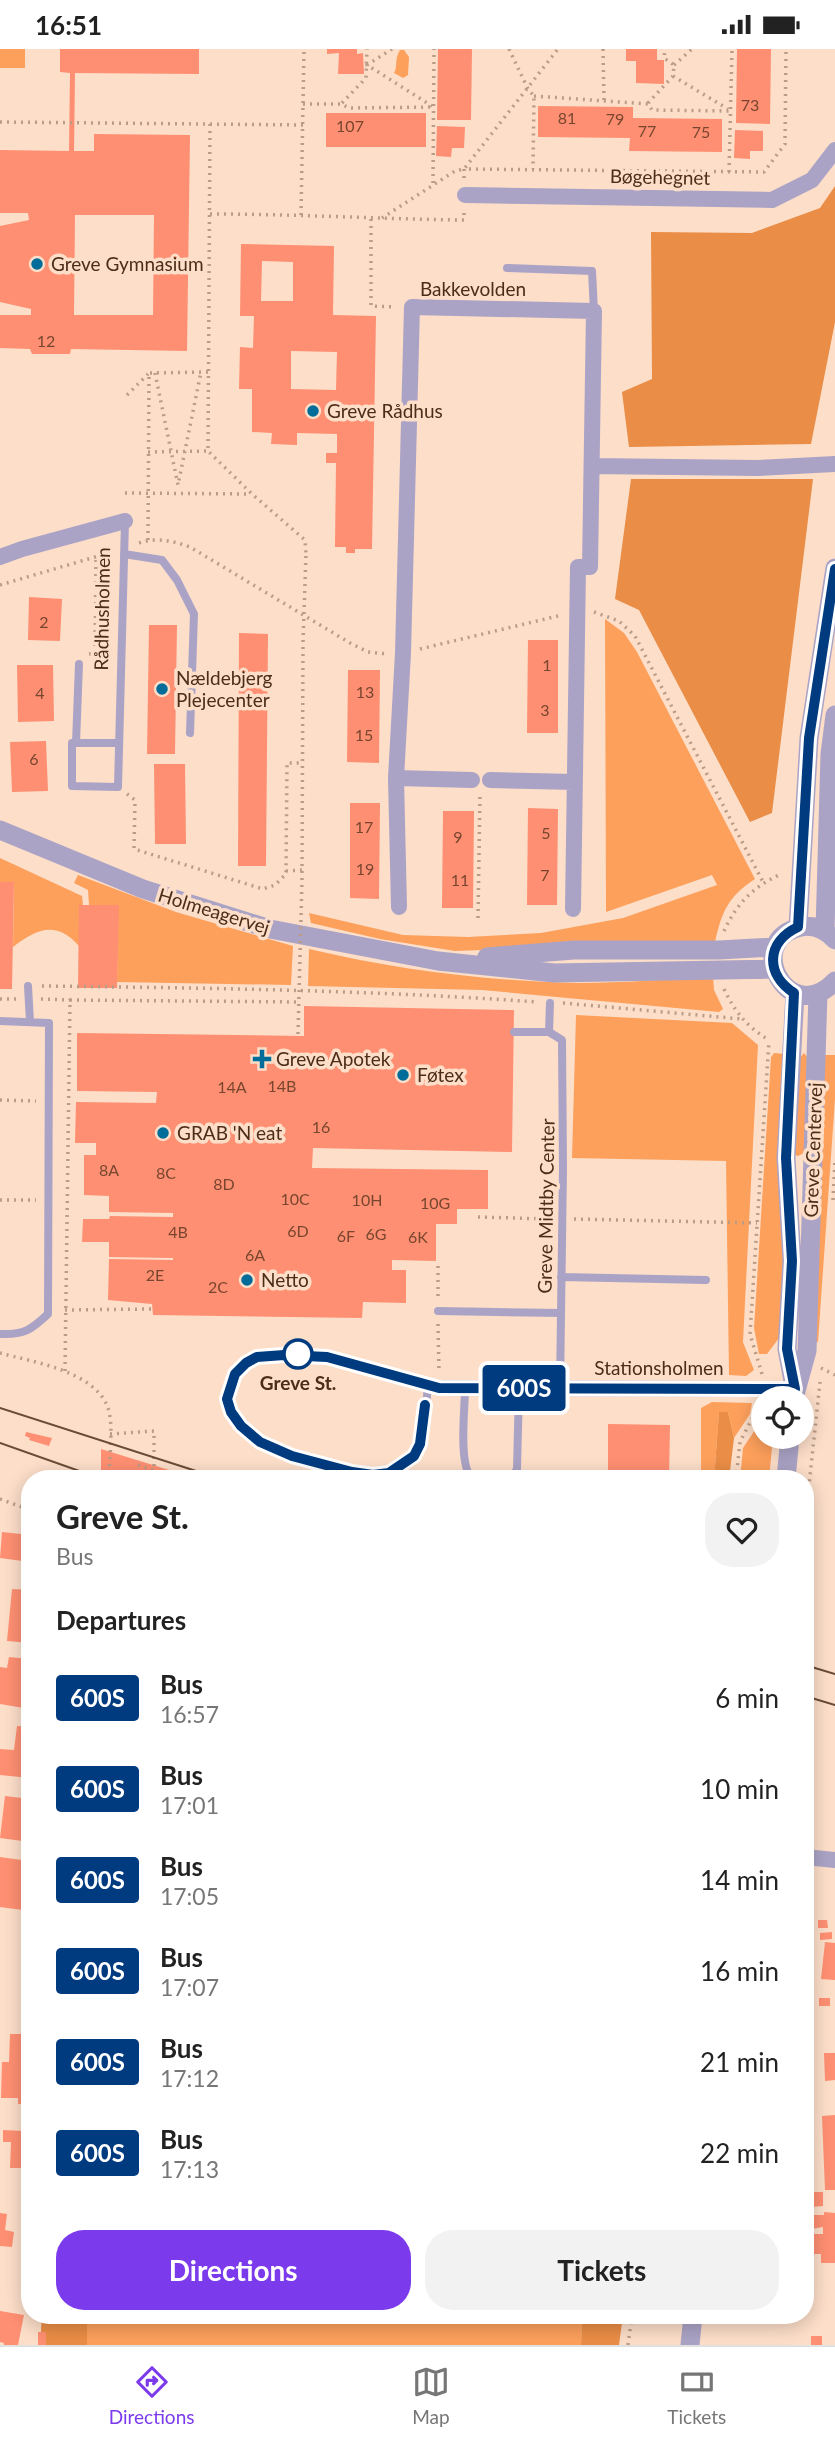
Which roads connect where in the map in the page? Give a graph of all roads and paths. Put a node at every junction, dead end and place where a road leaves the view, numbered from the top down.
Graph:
1 (304, 49) edge
2 (367, 49) edge
3 (392, 49) edge
4 (434, 49) edge
5 (509, 49) edge
6 (558, 49) edge
7 (603, 49) edge
8 (665, 49) edge
9 (692, 49) edge
10 (732, 49) edge
11 (786, 49) edge
12 (367, 65) junction
13 (674, 65) junction
14 (673, 76) junction
15 (528, 89) junction
16 (534, 96) junction
17 (604, 101) junction
18 (648, 103) junction
19 (303, 104) junction
20 (341, 104) junction
21 (433, 107) junction
22 (731, 111) junction
23 (0, 122) edge
24 (210, 124) junction
25 (303, 125) junction
26 (835, 150) edge
27 (464, 169) junction
28 (533, 169) junction
29 (729, 172) junction
30 (433, 184) junction
31 (465, 195) junction
32 (210, 214) junction
33 (301, 215) junction
34 (371, 218) junction
35 (380, 219) junction
36 (507, 268) dead end
37 (412, 307) junction
38 (594, 311) junction
39 (201, 372) junction
40 (208, 372) junction
41 (149, 373) junction
42 (155, 373) junction
43 (127, 395) dead end
44 (148, 451) junction
45 (171, 451) junction
46 (184, 451) junction
47 (208, 451) junction
48 (835, 464) edge
49 (592, 466) junction
50 (125, 493) dead end
51 (148, 493) junction
52 (252, 494) junction
53 (125, 521) joint
54 (148, 540) junction
55 (124, 551) junction
56 (0, 557) edge
57 (96, 557) junction
58 (835, 568) edge
59 (0, 585) edge
60 (578, 611) junction
61 (95, 653) dead end
62 (403, 653) junction
63 (79, 663) dead end
64 (835, 715) edge
65 (190, 733) dead end
66 (76, 743) junction
67 (119, 743) junction
68 (302, 762) junction
69 (396, 778) junction
70 (481, 780) junction
71 (575, 782) junction
72 (118, 787) junction
73 (0, 830) edge
74 (302, 870) junction
75 (286, 871) junction
76 (763, 882) dead end
77 (399, 907) dead end
78 (573, 909) dead end
79 (478, 918) dead end
80 (798, 927) junction
81 (830, 935) edge
82 (775, 947) junction
83 (438, 961) junction
84 (774, 969) junction
85 (835, 981) edge
86 (28, 986) joint
87 (794, 993) junction
88 (818, 993) junction
89 (299, 1002) junction
90 (551, 1003) junction
91 (742, 1019) dead end
92 (0, 1021) edge
93 (30, 1022) junction
94 (514, 1032) dead end
95 (549, 1032) junction
96 (298, 1034) dead end
97 (769, 1041) dead end
98 (478, 1217) dead end
99 (563, 1219) junction
100 (757, 1223) junction
101 (438, 1266) dead end
102 (561, 1277) junction
103 (706, 1280) dead end
104 (152, 1309) dead end
105 (65, 1310) junction
106 (438, 1311) junction
107 (561, 1313) junction
108 (0, 1333) edge
109 (0, 1353) edge
110 (821, 1368) dead end
111 (65, 1371) junction
112 (835, 1375) edge
113 (764, 1386) edge
114 (794, 1386) edge
115 (797, 1386) edge
116 (434, 1387) junction
117 (465, 1388) junction
118 (519, 1388) junction
119 (560, 1388) junction
120 (751, 1389) edge
121 (751, 1423) edge
122 (110, 1434) junction
123 (789, 1449) edge
124 (109, 1470) edge
125 (138, 1470) edge
126 (151, 1470) edge
127 (154, 1470) edge
128 (344, 1470) edge
129 (393, 1470) edge
130 (467, 1470) edge
131 (516, 1470) edge
132 (737, 1470) edge
133 (787, 1470) edge
134 (0, 1499) edge
135 (21, 1507) edge
136 (814, 1858) edge
137 (835, 1860) edge
138 (631, 2324) edge
139 (692, 2324) edge
140 (628, 2345) edge
141 (690, 2345) edge

1 - 19 path
2 - 12 path
3 - 12 path
4 - 21 path
5 - 15 path
6 - 15 path
7 - 17 path
8 - 13 path
9 - 13 path
10 - 22 path
11 - 29 path
12 - 20 path
12 - 21 path
13 - 14 path
14 - 18 path
14 - 22 path
15 - 16 path
15 - 27 path
16 - 17 path
16 - 28 path
17 - 18 path
18 - 22 path
19 - 20 path
19 - 25 path
20 - 21 path
21 - 30 path
22 - 29 path
23 - 24 path
24 - 25 path
24 - 32 path
25 - 33 path
26 - 31 street, Bøgehegnet
27 - 28 path
27 - 30 path
27 - 31 path
28 - 29 path
30 - 35 path
31 - 35 path
32 - 33 path
32 - 40 path
33 - 34 path
34 - 35 path
34 - 37 path
36 - 38 lane
37 - 38 street, Bakkevolden
37 - 62 street, Bakkevolden
38 - 49 street
39 - 40 path
39 - 42 path
39 - 46 path
40 - 47 path
41 - 42 path
41 - 43 path
41 - 44 path
42 - 45 path
44 - 45 path
44 - 51 path
45 - 46 path
45 - 46 path
46 - 47 path
47 - 52 path
48 - 49 street
49 - 60 street
50 - 51 path
51 - 52 path
51 - 54 path
52 - 68 path, bridge
53 - 55 lane, Rådhusholmen
53 - 56 street, Rådhusholmen
54 - 55 path
54 - 62 path
55 - 57 path
55 - 65 lane
55 - 67 lane, Rådhusholmen
57 - 59 path
57 - 61 path
58 - 80 street
60 - 62 path
60 - 71 street
60 - 76 path
62 - 69 street, Bakkevolden
63 - 66 lane
64 - 81 street
66 - 67 lane
66 - 72 lane
67 - 72 lane, Rådhusholmen
68 - 74 path
68 - 75 path
69 - 70 street
69 - 77 street, Bakkevolden
70 - 71 street
70 - 79 path
71 - 78 street
72 - 75 path
73 - 83 street, Holmeagervej
74 - 75 path
74 - 89 path, bridge
80 - 81 street
80 - 82 street
82 - 83 street, Holmeagervej
82 - 84 street
83 - 84 street, Holmeagervej
84 - 87 street
85 - 88 street
86 - 90 path
86 - 93 lane
87 - 88 street
87 - 114 street, Greve Centervej
88 - 115 street, Greve Centervej
89 - 96 path, bridge
89 - 105 path
90 - 91 path
90 - 95 lane
92 - 93 lane
93 - 108 lane
94 - 95 lane
95 - 99 lane, Greve Midtby Center
97 - 100 path
98 - 99 path
99 - 100 path
99 - 102 lane, Greve Midtby Center
100 - 113 path
101 - 106 path
102 - 103 lane
102 - 107 lane, Greve Midtby Center
104 - 105 path
105 - 111 path
106 - 107 lane
106 - 116 path
107 - 119 lane, Greve Midtby Center
109 - 111 path
110 - 112 path
111 - 122 path
116 - 117 street, Stationsholmen
116 - 128 lane
116 - 129 lane
117 - 118 street, Stationsholmen
117 - 130 lane
118 - 119 street, Stationsholmen
118 - 131 lane
119 - 120 street, Stationsholmen
121 - 132 path
122 - 124 path
122 - 127 path
123 - 133 street
125 - 126 path
134 - 135 path
136 - 137 street
138 - 140 path
139 - 141 street

